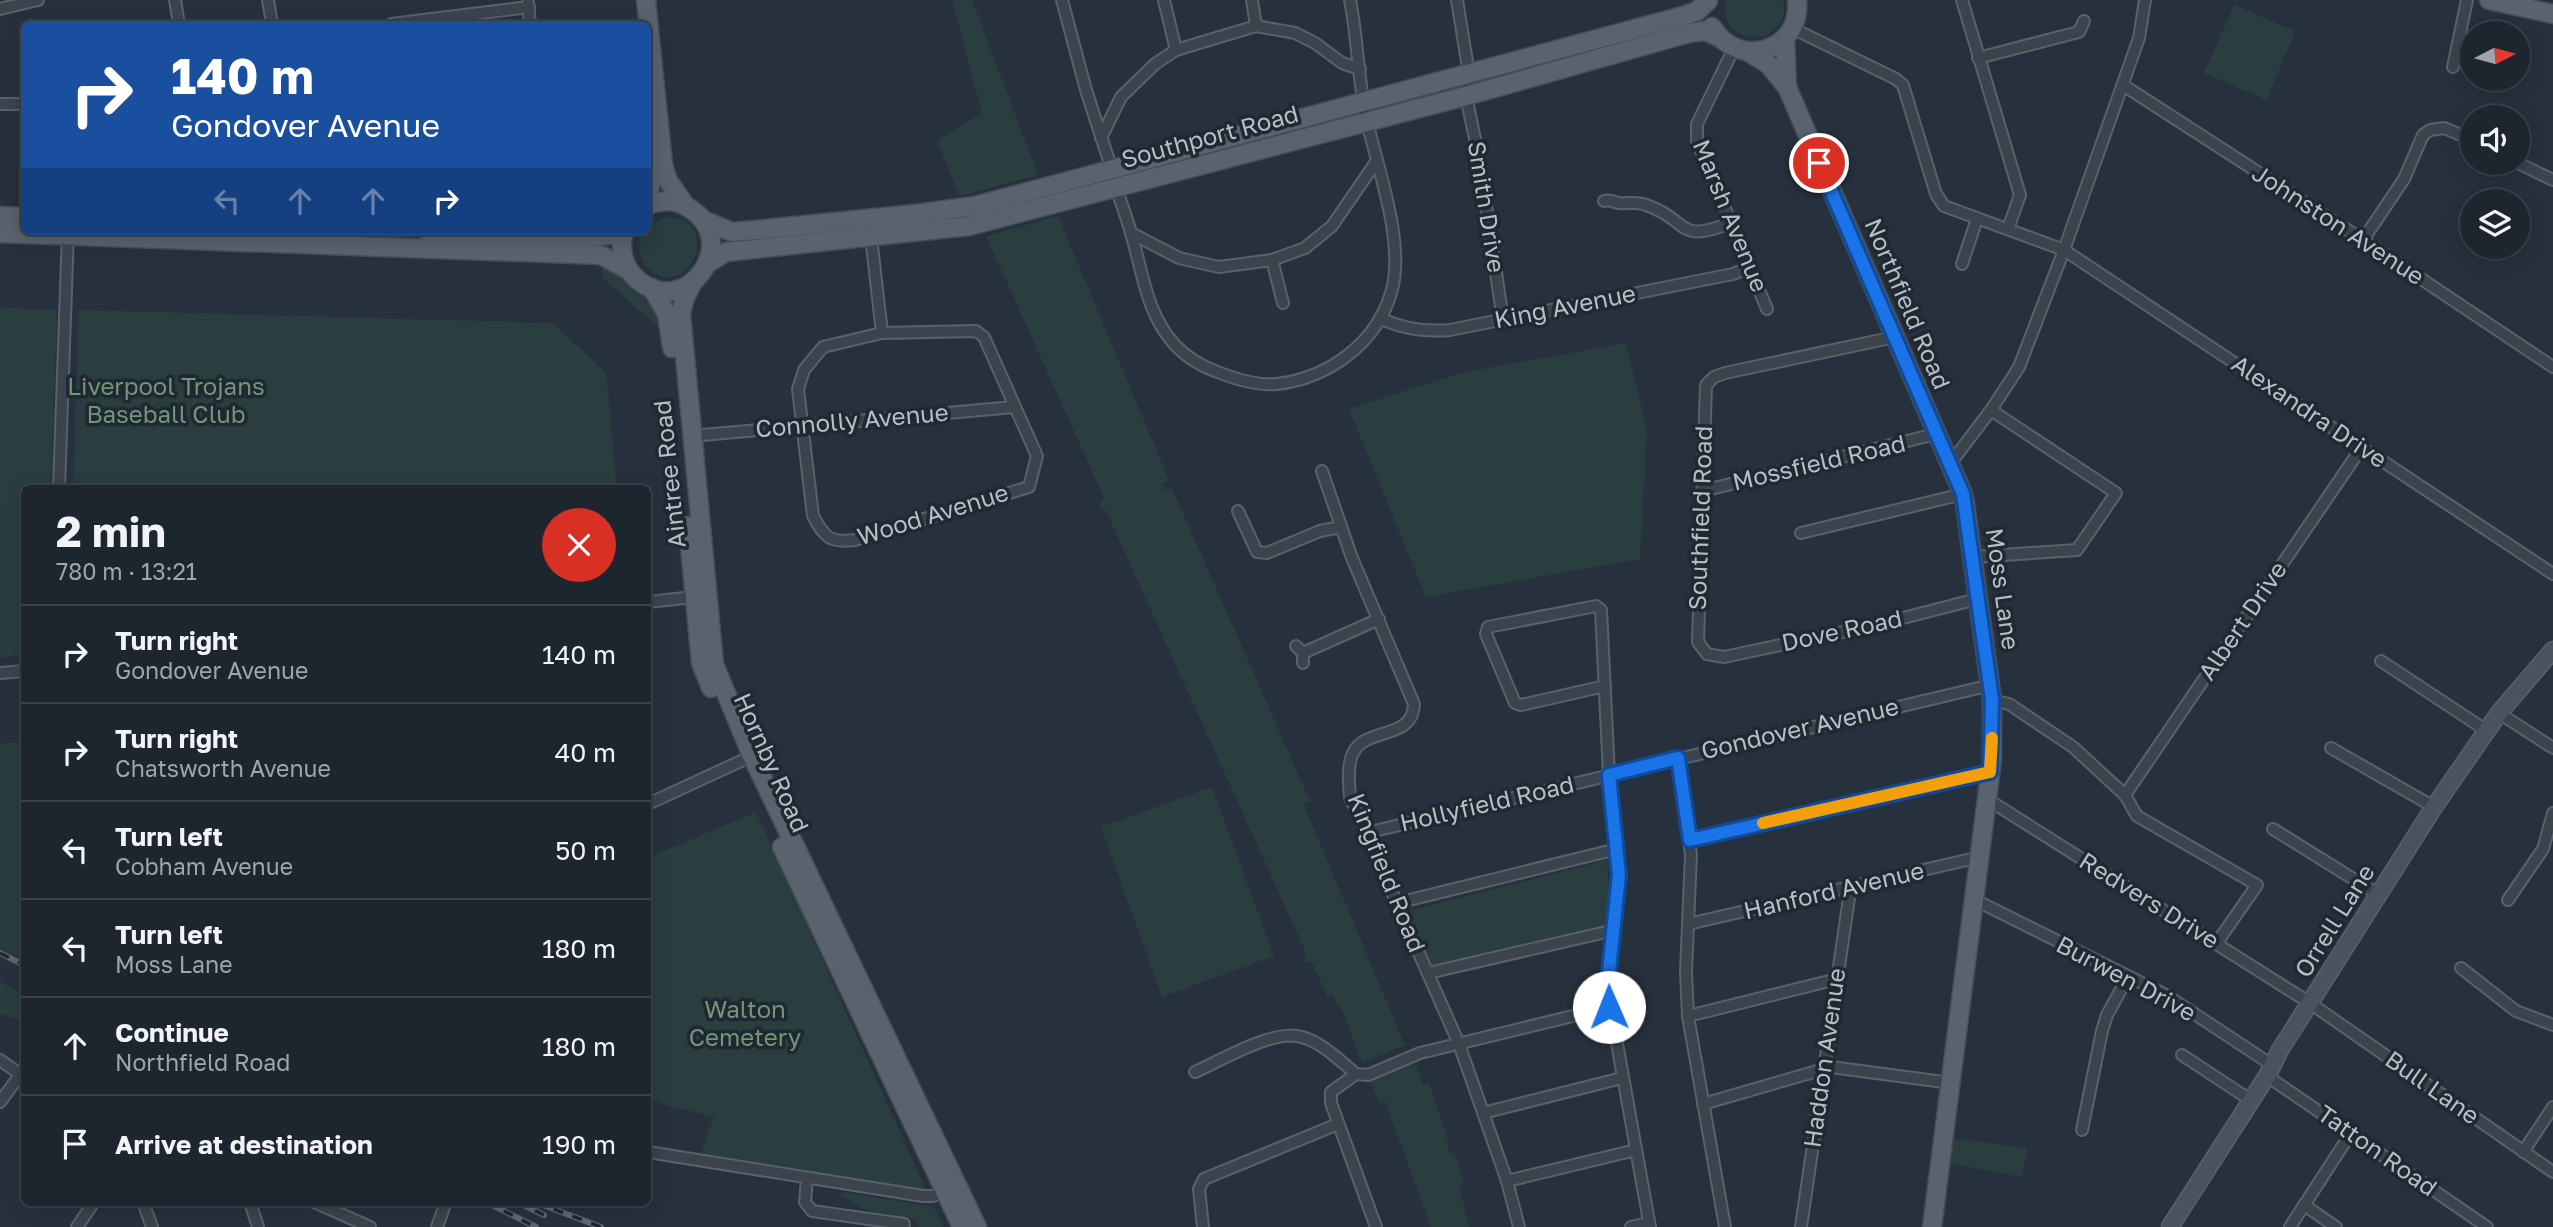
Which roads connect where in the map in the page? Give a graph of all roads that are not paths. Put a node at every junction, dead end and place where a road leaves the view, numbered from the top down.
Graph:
1 (38, 0) edge
2 (175, 0) edge
3 (268, 0) edge
4 (635, 0) edge
5 (646, 0) edge
6 (1062, 0) edge
7 (1164, 0) edge
8 (1252, 0) edge
9 (1350, 0) edge
10 (1457, 0) edge
11 (1708, 0) edge
12 (1814, 0) edge
13 (1962, 0) edge
14 (2145, 0) edge
15 (2467, 0) edge
16 (2489, 0) edge
17 (528, 4) edge
18 (0, 9) edge
19 (2553, 14) edge
20 (1793, 19) edge
21 (178, 21) edge
22 (272, 21) edge
23 (412, 21) edge
24 (638, 21) edge
25 (648, 21) edge
26 (2084, 21) dead end
27 (1256, 26) junction
28 (1719, 37) junction
29 (651, 48) edge
30 (1177, 50) junction
31 (1740, 50) junction
32 (1978, 58) junction
33 (2453, 67) dead end
34 (1360, 69) junction
35 (1469, 74) junction
36 (2123, 85) junction
37 (1787, 87) junction
38 (1466, 96) junction
39 (0, 103) edge
40 (21, 104) edge
41 (1367, 119) junction
42 (2460, 134) edge
43 (1101, 138) junction
44 (651, 146) edge
45 (1376, 162) junction
46 (2530, 169) edge
47 (651, 179) edge
48 (1114, 179) junction
49 (2553, 180) edge
50 (1604, 201) dead end
51 (651, 204) edge
52 (685, 205) junction
53 (0, 216) edge
54 (21, 216) edge
55 (1978, 219) junction
56 (703, 220) junction
57 (1730, 223) junction
58 (2008, 229) junction
59 (0, 233) edge
60 (21, 233) edge
61 (1131, 233) junction
62 (68, 235) edge
63 (162, 235) edge
64 (538, 235) edge
65 (605, 235) edge
66 (624, 235) edge
67 (209, 236) edge
68 (871, 237) junction
69 (2363, 240) junction
70 (2064, 250) junction
71 (1272, 260) junction
72 (708, 263) junction
73 (1962, 264) dead end
74 (1750, 267) junction
75 (628, 270) junction
76 (693, 282) junction
77 (652, 288) junction
78 (1283, 303) dead end
79 (1767, 309) dead end
80 (1380, 318) junction
81 (1503, 320) junction
82 (882, 333) junction
83 (1895, 337) junction
84 (2553, 367) edge
85 (1014, 407) junction
86 (1991, 411) junction
87 (802, 425) junction
88 (1936, 434) junction
89 (691, 436) junction
90 (2362, 447) junction
91 (1950, 464) junction
92 (1322, 471) dead end
93 (58, 485) edge
94 (1702, 491) junction
95 (1963, 494) junction
96 (1238, 511) dead end
97 (1341, 527) junction
98 (1801, 533) dead end
99 (1972, 556) junction
100 (2553, 574) edge
101 (694, 597) junction
102 (1977, 599) junction
103 (651, 602) edge
104 (1379, 619) junction
105 (2553, 650) edge
106 (1301, 654) dead end
107 (1707, 654) joint
108 (2381, 661) dead end
109 (714, 664) joint
110 (21, 671) edge
111 (0, 673) edge
112 (1605, 687) junction
113 (1991, 692) junction
114 (2499, 713) junction
115 (2487, 730) junction
116 (2330, 748) dead end
117 (2553, 748) edge
118 (1678, 758) junction
119 (747, 759) junction
120 (1990, 772) junction
121 (1609, 775) junction
122 (2125, 795) junction
123 (651, 798) edge
124 (1987, 799) junction
125 (2434, 807) junction
126 (2553, 813) edge
127 (2273, 830) dead end
128 (1366, 833) junction
129 (1690, 840) junction
130 (1617, 849) junction
131 (1980, 857) junction
132 (1847, 888) junction
133 (2379, 895) junction
134 (1975, 900) junction
135 (2508, 900) dead end
136 (1397, 903) junction
137 (1688, 924) junction
138 (1615, 930) junction
139 (2216, 944) junction
140 (2461, 968) dead end
141 (1428, 973) junction
142 (2128, 977) junction
143 (1838, 979) junction
144 (2310, 1003) junction
145 (1609, 1007) junction
146 (1688, 1016) junction
147 (2552, 1019) edge
148 (1459, 1044) junction
149 (2182, 1055) dead end
150 (0, 1060) edge
151 (1824, 1069) junction
152 (2270, 1071) junction
153 (1195, 1072) dead end
154 (1362, 1074) junction
155 (21, 1075) edge
156 (21, 1077) edge
157 (1622, 1078) junction
158 (1951, 1083) junction
159 (2252, 1101) junction
160 (0, 1102) edge
161 (1703, 1104) junction
162 (2553, 1107) edge
163 (1483, 1112) junction
164 (1338, 1124) junction
165 (2082, 1130) dead end
166 (2351, 1133) junction
167 (1636, 1150) junction
168 (2523, 1152) junction
169 (651, 1153) edge
170 (2553, 1172) edge
171 (807, 1179) junction
172 (1507, 1181) junction
173 (951, 1187) junction
174 (2304, 1205) junction
175 (91, 1206) edge
176 (144, 1206) edge
177 (251, 1206) edge
178 (323, 1206) edge
179 (445, 1206) edge
180 (881, 1223) edge
181 (904, 1224) dead end
182 (1650, 1225) edge
183 (2176, 1225) edge
184 (78, 1227) edge
185 (152, 1227) edge
186 (258, 1227) edge
187 (370, 1227) edge
188 (437, 1227) edge
189 (962, 1227) edge
190 (977, 1227) edge
191 (1203, 1227) edge
192 (1376, 1227) edge
193 (1519, 1227) edge
194 (1631, 1227) edge
195 (1725, 1227) edge
196 (1801, 1227) edge
197 (1932, 1227) edge
198 (2290, 1227) edge
199 (2336, 1227) edge
200 (2487, 1227) edge

1 - 18 street
2 - 21 street
3 - 22 street
4 - 24 main road
5 - 25 main road
6 - 43 street
7 - 30 street
8 - 27 street
9 - 34 street
10 - 35 street
11 - 28 main road
11 - 35 main road, Southport Road
12 - 20 main road
13 - 32 street
14 - 36 street
15 - 33 street
16 - 19 main road
17 - 23 street
20 - 31 main road
20 - 37 main road, Northfield Road
20 - 55 street, Alexandra Drive
26 - 32 street
27 - 30 street
27 - 34 street
28 - 31 main road, Northfield Road
28 - 38 main road, Southport Road
29 - 52 main road
30 - 43 street
31 - 37 main road, Northfield Road
31 - 57 street, Marsh Avenue
32 - 58 street
34 - 41 street
35 - 41 main road, Southport Road
36 - 69 street, Johnston Avenue
36 - 70 street
37 - 83 main road, Northfield Road
38 - 41 main road, Southport Road
38 - 81 street, Smith Drive
39 - 40 street
41 - 45 street
41 - 48 main road, Southport Road
42 - 69 street
43 - 48 street
44 - 47 main road
45 - 71 street
45 - 80 street
46 - 49 street
48 - 56 main road, Southport Road
48 - 61 street
48 - 68 main road, Southport Road
50 - 57 street
51 - 52 main road
52 - 56 main road
53 - 54 main road
55 - 58 street, Alexandra Drive
55 - 73 street
56 - 72 main road
57 - 74 street, Marsh Avenue
58 - 70 street, Alexandra Drive
59 - 60 main road
61 - 71 street
61 - 80 street
62 - 93 street
63 - 67 main road
64 - 65 main road
66 - 75 main road
67 - 75 main road
68 - 72 main road, Southport Road
68 - 82 street
69 - 84 street, Johnston Avenue
70 - 86 street
70 - 90 street, Alexandra Drive
71 - 78 street
72 - 76 main road, Aintree Road
74 - 79 street, Marsh Avenue
74 - 81 street, King Avenue
75 - 77 main road
76 - 77 main road
76 - 89 main road, Aintree Road
77 - 101 main road, Hornby Road
80 - 81 street, King Avenue
82 - 85 street
82 - 87 street
83 - 88 main road, Northfield Road
83 - 94 street, Southfield Road
85 - 87 street, Connolly Avenue
85 - 87 street, Wood Avenue
86 - 91 street
86 - 99 street
87 - 89 street, Connolly Avenue
88 - 91 main road, Northfield Road
88 - 94 street, Mossfield Road
89 - 109 main road, Aintree Road
90 - 100 street, Alexandra Drive
90 - 122 street, Albert Drive
91 - 95 main road, Moss Lane
92 - 97 street, Kingfield Road
94 - 107 street, Southfield Road
95 - 98 street
95 - 99 main road, Moss Lane
96 - 97 street
97 - 104 street, Kingfield Road
99 - 102 main road, Moss Lane
101 - 103 street
101 - 119 main road, Hornby Road
102 - 107 street, Dove Road
102 - 113 main road, Moss Lane
104 - 106 street
104 - 128 street, Kingfield Road
105 - 114 street, Orrell Lane
108 - 115 street
109 - 119 main road, Hornby Road
110 - 111 street
112 - 112 street
112 - 121 street
113 - 118 street, Gondover Avenue
113 - 120 main road, Moss Lane
113 - 122 street
114 - 115 street, Orrell Lane
114 - 117 street
115 - 125 street, Orrell Lane
116 - 125 street
118 - 121 street, Gondover Avenue
118 - 129 street
119 - 123 street
119 - 173 main road, Hornby Road
120 - 124 main road, Moss Lane
120 - 129 street
121 - 128 street, Hollyfield Road
121 - 130 street
122 - 139 street
124 - 131 main road, Moss Lane
124 - 139 street, Redvers Drive
125 - 133 street, Orrell Lane
126 - 135 street
127 - 133 street
128 - 136 street, Kingfield Road
129 - 137 street
130 - 136 street
130 - 138 street
131 - 132 street, Hanford Avenue
131 - 134 main road, Moss Lane
132 - 137 street, Hanford Avenue
132 - 143 street, Haddon Avenue
133 - 144 street, Orrell Lane
134 - 142 street, Burwen Drive
134 - 158 main road, Moss Lane
136 - 141 street, Kingfield Road
137 - 146 street
138 - 141 street
138 - 145 street
139 - 144 street, Redvers Drive
140 - 147 street
141 - 148 street, Kingfield Road
142 - 152 street, Burwen Drive
142 - 165 street
143 - 146 street
143 - 151 street, Haddon Avenue
144 - 152 street, Orrell Lane
144 - 168 street, Bull Lane
145 - 148 street
145 - 157 street
146 - 161 street
148 - 154 street
148 - 163 street, Kingfield Road
149 - 159 street
150 - 155 street
151 - 158 street
151 - 161 street
151 - 196 street, Haddon Avenue
152 - 159 street, Orrell Lane
152 - 166 street, Tatton Road
153 - 154 street
154 - 164 street
156 - 160 street
157 - 163 street
157 - 167 street
158 - 197 main road, Moss Lane
159 - 183 street, Orrell Lane
161 - 195 street
162 - 168 street
163 - 172 street, Kingfield Road
164 - 191 street
164 - 192 street
166 - 174 street
166 - 200 street, Tatton Road
167 - 172 street
167 - 182 street
168 - 170 street, Bull Lane
169 - 171 street
171 - 173 street
171 - 180 street
172 - 193 street, Kingfield Road
173 - 189 main road, Hornby Road
173 - 190 main road, Hornby Road
174 - 198 street
174 - 199 street
175 - 184 street
176 - 185 street
177 - 186 street
178 - 187 street
179 - 188 street
180 - 181 street
182 - 194 street

